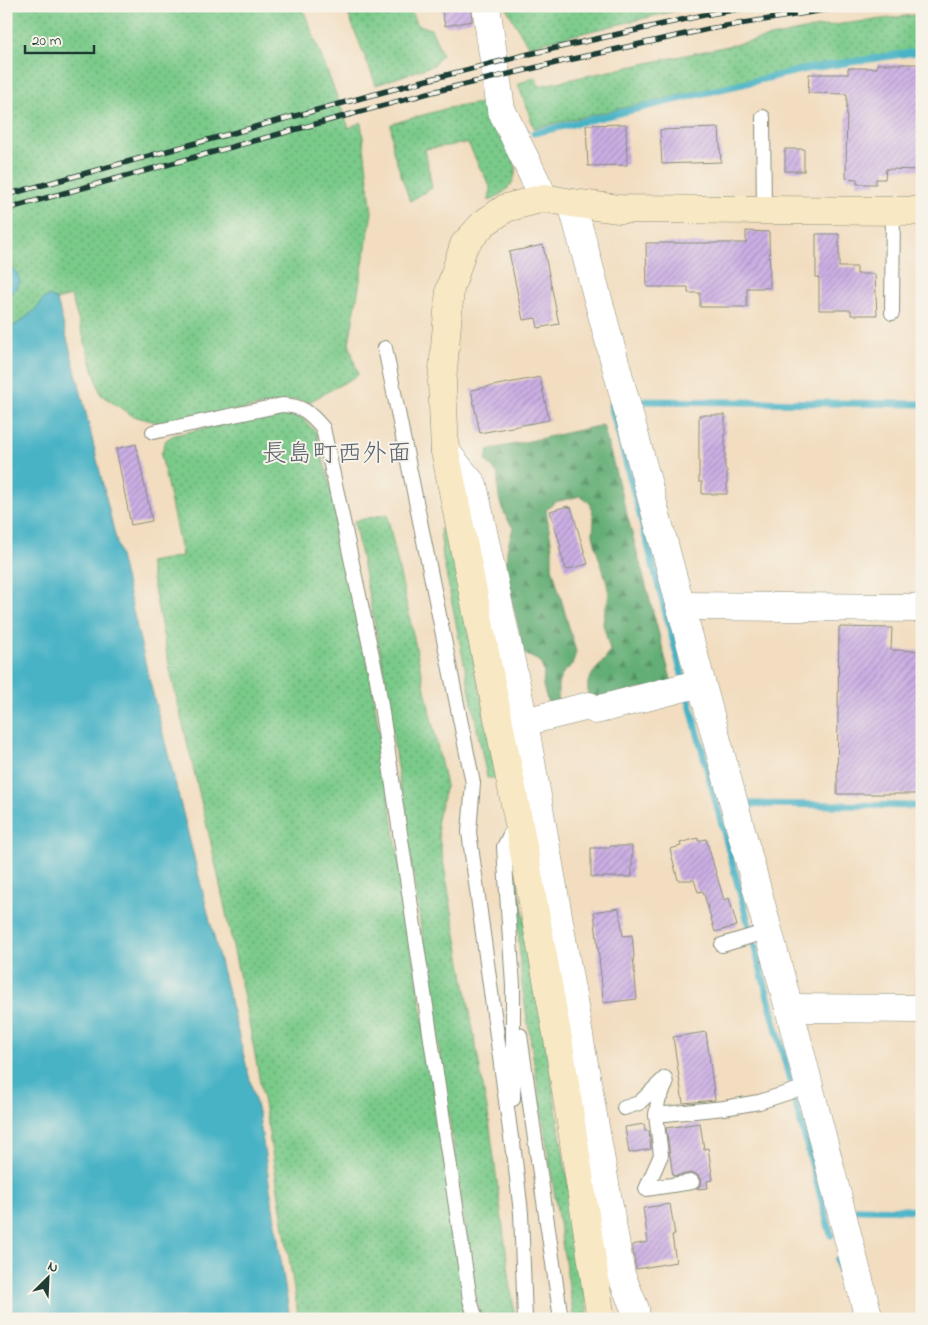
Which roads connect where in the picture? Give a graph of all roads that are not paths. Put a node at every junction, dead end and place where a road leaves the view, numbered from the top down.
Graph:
1 (486, 6) edge
2 (763, 117) dead end
3 (544, 198) junction
4 (572, 203) junction
5 (764, 210) junction
6 (893, 210) junction
7 (922, 211) edge
8 (892, 313) dead end
9 (385, 348) dead end
10 (153, 432) dead end
11 (445, 451) junction
12 (680, 606) junction
13 (922, 608) edge
14 (701, 683) junction
15 (524, 722) junction
16 (518, 818) junction
17 (768, 931) junction
18 (722, 945) dead end
19 (513, 986) junction
20 (789, 1008) junction
21 (922, 1009) edge
22 (809, 1086) junction
23 (624, 1108) dead end
24 (656, 1115) junction
25 (513, 1152) junction
26 (692, 1182) dead end
27 (476, 1319) edge
28 (525, 1319) edge
29 (561, 1319) edge
30 (601, 1319) edge
31 (636, 1319) edge
32 (869, 1319) edge

1 - 3 street
2 - 5 lane
3 - 4 street
3 - 11 street
4 - 5 street
4 - 12 street
5 - 6 street
6 - 7 street
6 - 8 lane
9 - 25 lane
10 - 27 lane
11 - 15 street
11 - 16 street
12 - 13 street
12 - 14 street
14 - 15 street
14 - 17 street
15 - 31 street
16 - 19 lane
16 - 30 street
17 - 18 lane
17 - 20 street
19 - 25 lane
19 - 29 lane
20 - 21 street
20 - 22 street
22 - 24 lane
22 - 32 street
23 - 24 lane
24 - 26 lane
25 - 28 lane

